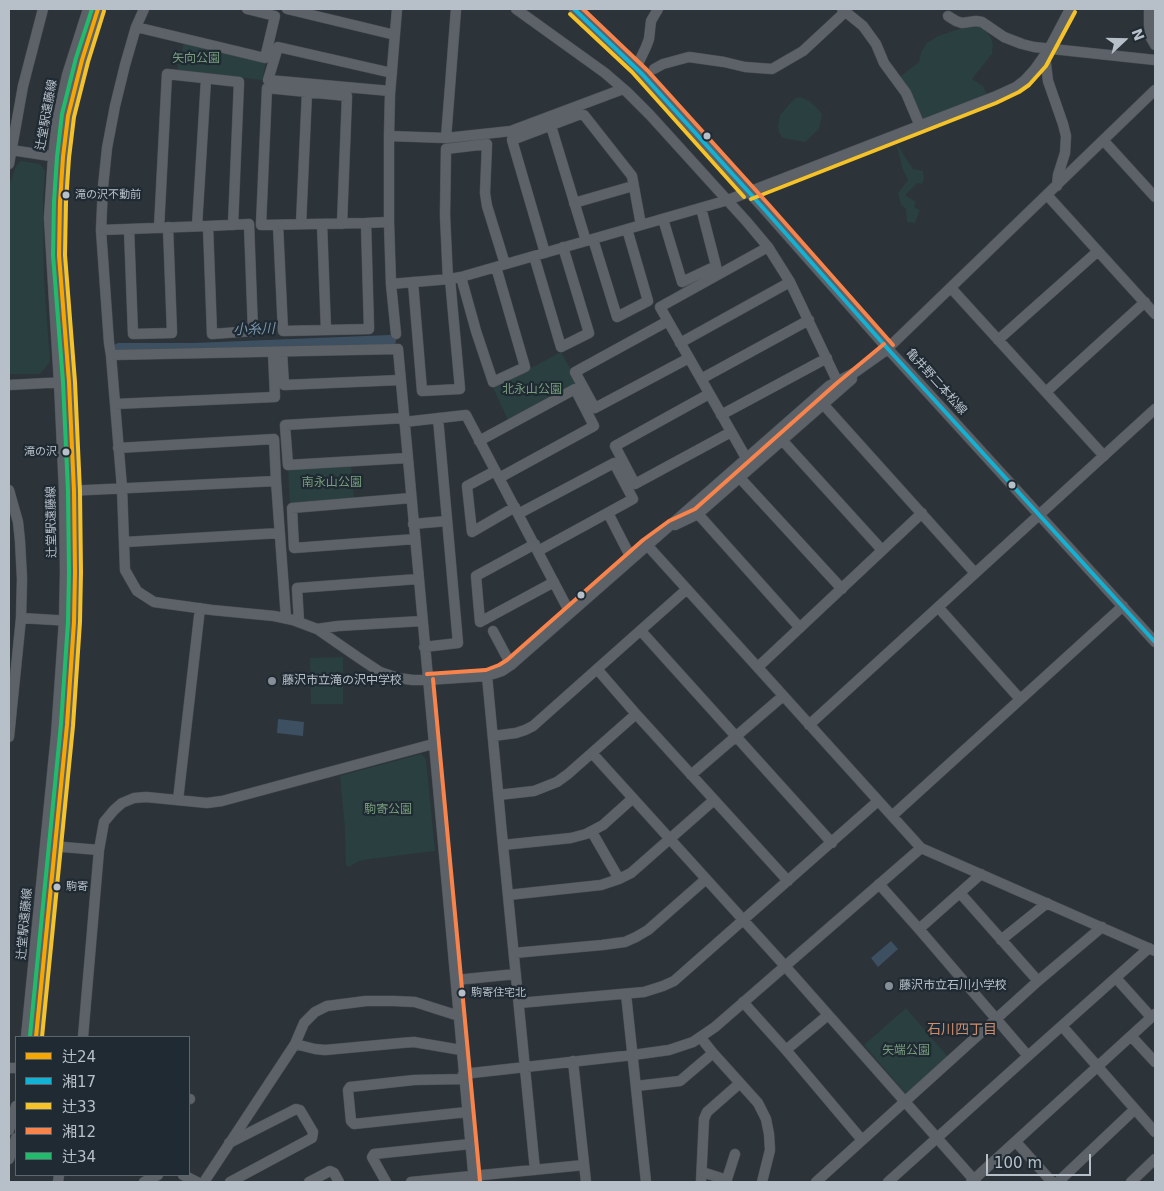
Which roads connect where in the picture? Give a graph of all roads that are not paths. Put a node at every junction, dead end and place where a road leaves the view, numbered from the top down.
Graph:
1 (43, 9) edge
2 (88, 9) edge
3 (98, 9) edge
4 (144, 9) edge
5 (247, 9) edge
6 (287, 9) edge
7 (397, 9) edge
8 (456, 9) edge
9 (517, 9) edge
10 (574, 9) edge
11 (658, 9) edge
12 (1063, 9) edge
13 (1070, 9) edge
14 (1149, 9) edge
15 (844, 10) edge
16 (948, 16) dead end
17 (136, 27) junction
18 (1057, 34) junction
19 (395, 35) junction
20 (1155, 45) edge
21 (278, 47) junction
22 (1047, 52) junction
23 (1155, 60) edge
24 (636, 68) junction
25 (654, 69) dead end
26 (392, 73) junction
27 (206, 79) junction
28 (623, 88) junction
29 (390, 91) junction
30 (307, 92) junction
31 (1154, 95) edge
32 (551, 126) junction
33 (920, 126) junction
34 (389, 136) junction
35 (446, 138) junction
36 (1104, 140) junction
37 (11, 150) junction
38 (58, 157) junction
39 (9, 164) edge
40 (634, 186) junction
41 (1057, 186) junction
42 (749, 193) junction
43 (1047, 195) junction
44 (1155, 197) edge
45 (728, 200) junction
46 (574, 203) junction
47 (701, 208) junction
48 (663, 218) junction
49 (389, 222) junction
50 (366, 223) junction
51 (278, 224) junction
52 (301, 224) junction
53 (322, 224) junction
54 (342, 224) junction
55 (233, 225) junction
56 (640, 225) junction
57 (197, 226) junction
58 (208, 226) junction
59 (164, 227) junction
60 (129, 229) junction
61 (627, 229) junction
62 (101, 230) junction
63 (589, 240) junction
64 (563, 247) junction
65 (768, 247) junction
66 (1098, 251) junction
67 (545, 252) junction
68 (534, 256) junction
69 (501, 265) junction
70 (461, 277) junction
71 (449, 280) junction
72 (413, 282) junction
73 (790, 282) junction
74 (391, 284) junction
75 (951, 288) junction
76 (1145, 302) junction
77 (1155, 314) edge
78 (809, 320) junction
79 (668, 321) junction
80 (326, 330) junction
81 (396, 334) dead end
82 (998, 340) junction
83 (680, 343) junction
84 (888, 349) junction
85 (277, 352) junction
86 (111, 355) junction
87 (689, 358) junction
88 (827, 358) junction
89 (400, 380) junction
90 (701, 380) junction
91 (64, 383) junction
92 (839, 384) junction
93 (9, 385) edge
94 (1046, 392) junction
95 (709, 394) junction
96 (115, 404) junction
97 (823, 404) junction
98 (1155, 409) edge
99 (721, 416) junction
100 (438, 418) junction
101 (404, 420) junction
102 (730, 432) junction
103 (782, 440) junction
104 (479, 441) junction
105 (118, 448) junction
106 (1104, 456) junction
107 (407, 458) junction
108 (748, 462) junction
109 (497, 475) junction
110 (740, 478) junction
111 (276, 481) junction
112 (122, 488) junction
113 (9, 490) edge
114 (69, 491) junction
115 (411, 498) junction
116 (517, 511) junction
117 (608, 513) junction
118 (922, 513) junction
119 (698, 514) junction
120 (1039, 514) junction
121 (447, 521) junction
122 (413, 524) junction
123 (280, 533) junction
124 (415, 539) junction
125 (125, 542) junction
126 (647, 545) junction
127 (536, 547) junction
128 (882, 550) junction
129 (628, 552) dead end
130 (975, 573) junction
131 (418, 579) junction
132 (554, 582) junction
133 (687, 589) junction
134 (842, 589) junction
135 (1123, 606) junction
136 (938, 607) junction
137 (200, 608) junction
138 (570, 613) junction
139 (21, 618) junction
140 (286, 618) junction
141 (69, 621) junction
142 (422, 621) junction
143 (299, 622) junction
144 (800, 628) junction
145 (317, 629) junction
146 (641, 631) junction
147 (494, 638) dead end
148 (1155, 642) edge
149 (424, 647) junction
150 (511, 665) junction
151 (758, 667) junction
152 (597, 669) junction
153 (488, 676) junction
154 (427, 680) junction
155 (11, 685) edge
156 (783, 696) junction
157 (1020, 699) junction
158 (636, 714) junction
159 (809, 725) junction
160 (493, 736) junction
161 (736, 736) junction
162 (9, 737) edge
163 (433, 744) junction
164 (592, 753) junction
165 (692, 775) junction
166 (498, 795) junction
167 (633, 798) junction
168 (178, 800) junction
169 (714, 800) junction
170 (878, 801) junction
171 (892, 816) junction
172 (592, 832) junction
173 (669, 839) junction
174 (832, 843) junction
175 (503, 845) junction
176 (50, 846) junction
177 (921, 848) junction
178 (100, 850) junction
179 (981, 874) junction
180 (619, 879) junction
181 (706, 879) junction
182 (788, 881) junction
183 (879, 884) junction
184 (960, 892) junction
185 (508, 895) junction
186 (1047, 903) junction
187 (743, 920) junction
188 (1102, 927) junction
189 (919, 929) junction
190 (1001, 940) junction
191 (1152, 949) edge
192 (514, 953) junction
193 (785, 966) junction
194 (516, 974) junction
195 (1116, 978) junction
196 (456, 980) junction
197 (1038, 981) junction
198 (626, 994) junction
199 (743, 1002) junction
200 (519, 1003) junction
201 (828, 1015) junction
202 (459, 1016) junction
203 (1153, 1016) edge
204 (997, 1019) junction
205 (1062, 1026) junction
206 (26, 1036) edge
207 (36, 1036) edge
208 (83, 1036) edge
209 (1131, 1036) junction
210 (701, 1038) junction
211 (295, 1044) junction
212 (461, 1050) junction
213 (786, 1050) junction
214 (713, 1053) junction
215 (633, 1055) junction
216 (1028, 1056) junction
217 (573, 1062) junction
218 (1155, 1062) edge
219 (525, 1067) junction
220 (1097, 1067) junction
221 (464, 1077) junction
222 (740, 1083) junction
223 (636, 1086) junction
224 (905, 1102) junction
225 (15, 1109) edge
226 (1135, 1109) junction
227 (467, 1112) junction
228 (9, 1130) edge
229 (1155, 1132) edge
230 (937, 1138) junction
231 (862, 1140) junction
232 (15, 1141) edge
233 (1016, 1142) junction
234 (228, 1144) junction
235 (470, 1144) junction
236 (735, 1154) dead end
237 (9, 1159) edge
238 (1155, 1159) edge
239 (584, 1165) junction
240 (535, 1170) junction
241 (156, 1176) edge
242 (185, 1176) edge
243 (702, 1177) edge
244 (474, 1179) edge
245 (726, 1181) edge
246 (144, 1182) edge
247 (198, 1182) edge
248 (204, 1182) edge
249 (230, 1182) edge
250 (309, 1182) edge
251 (339, 1182) edge
252 (386, 1182) edge
253 (411, 1182) edge
254 (586, 1182) edge
255 (646, 1182) edge
256 (762, 1182) edge
257 (816, 1182) edge
258 (888, 1182) edge
259 (974, 1182) edge
260 (1052, 1182) edge
261 (1058, 1182) edge
262 (1131, 1182) edge

1 - 37 street
2 - 38 street, 辻堂駅遠藤線
3 - 38 street, 辻堂駅遠藤線
4 - 17 street
5 - 17 street
6 - 19 street
6 - 21 street
7 - 19 street
8 - 35 street
9 - 28 street
10 - 24 street, 亀井野二本松線
11 - 24 street
12 - 18 street
13 - 18 street
14 - 20 street
15 - 25 street
15 - 33 street
16 - 22 street
17 - 62 street
18 - 22 street
19 - 26 street
21 - 26 street
21 - 29 street
22 - 23 street
22 - 33 street
22 - 41 street
24 - 42 street, 亀井野二本松線
26 - 29 street
27 - 55 street
27 - 57 street
27 - 59 street
28 - 35 street
28 - 45 street
29 - 34 street
30 - 51 street
30 - 52 street
30 - 54 street
31 - 36 street
32 - 40 street
32 - 46 street
32 - 67 street
33 - 42 street
34 - 35 street
34 - 49 street
36 - 41 street
36 - 44 street
37 - 38 street
37 - 39 street
38 - 91 street, 辻堂駅遠藤線
40 - 46 street
40 - 56 street
41 - 43 street
42 - 45 street
42 - 84 street, 亀井野二本松線
43 - 66 street
43 - 75 street
45 - 47 street
45 - 65 street
46 - 63 street
47 - 48 street
47 - 48 street
48 - 56 street
49 - 50 street
49 - 74 street
50 - 54 street
50 - 80 street
51 - 52 street
51 - 80 street
52 - 53 street
53 - 54 street
53 - 80 street
55 - 58 street
55 - 58 street
56 - 61 street
57 - 58 street
57 - 59 street
59 - 60 street
59 - 60 street
60 - 62 street
61 - 63 street
61 - 63 street
62 - 86 street
63 - 64 street
64 - 67 street
64 - 68 street
65 - 73 street
65 - 79 street
66 - 76 street
66 - 82 street
67 - 68 street
68 - 69 street
69 - 70 street
69 - 70 street
69 - 71 street
70 - 71 street
71 - 72 street
71 - 72 street
72 - 74 street
73 - 78 street
73 - 83 street
74 - 81 street
75 - 82 street
75 - 84 street
76 - 77 street
76 - 94 street
78 - 88 street
78 - 90 street
79 - 83 street
79 - 87 street
82 - 94 street
83 - 87 street
84 - 92 street
84 - 120 street, 亀井野二本松線
85 - 86 street
85 - 89 street
85 - 89 street
85 - 96 street
86 - 96 street
87 - 90 street
88 - 92 street
88 - 99 street
89 - 101 street
90 - 95 street
91 - 93 street
91 - 114 street, 辻堂駅遠藤線
92 - 97 street
92 - 108 street
94 - 106 street
95 - 99 street
95 - 102 street
96 - 105 street
97 - 103 street
97 - 118 street
98 - 106 street
99 - 102 street
100 - 101 street
100 - 104 street
100 - 121 street
101 - 107 street
101 - 107 street
102 - 108 street
103 - 108 street
103 - 128 street
104 - 109 street
104 - 109 street
105 - 111 street
105 - 112 street
106 - 120 street
107 - 115 street
108 - 110 street
108 - 126 street
109 - 116 street
109 - 116 street
110 - 119 street
110 - 134 street
111 - 112 street
111 - 123 street
112 - 114 street
112 - 125 street
113 - 139 street
114 - 141 street, 辻堂駅遠藤線
115 - 122 street
115 - 124 street
116 - 117 street
116 - 127 street
117 - 127 street
117 - 129 street
118 - 128 street
118 - 130 street
119 - 126 street
119 - 144 street
120 - 130 street
120 - 135 street, 亀井野二本松線
121 - 122 street
121 - 149 street
122 - 124 street
123 - 125 street
123 - 140 street
124 - 131 street
125 - 137 street
126 - 133 street
126 - 138 street
127 - 132 street
127 - 132 street
128 - 134 street
130 - 136 street
131 - 142 street
131 - 143 street
132 - 138 street
133 - 146 street
133 - 151 street
134 - 144 street
135 - 148 street, 亀井野二本松線
135 - 157 street
136 - 157 street
136 - 159 street
137 - 140 street
137 - 168 street
138 - 150 street
139 - 141 street
139 - 155 street
140 - 143 street
141 - 176 street, 辻堂駅遠藤線
142 - 145 street
142 - 149 street
143 - 145 street
144 - 151 street
145 - 154 street
146 - 152 street
146 - 161 street
147 - 150 street
149 - 154 street
150 - 153 street
151 - 156 street
152 - 158 street
152 - 160 street
153 - 154 street
153 - 160 street
154 - 163 street
155 - 162 street
156 - 159 street
156 - 161 street
157 - 171 street
158 - 164 street
158 - 165 street
159 - 170 street
160 - 166 street
161 - 165 street
161 - 174 street
163 - 168 street
163 - 196 street
164 - 166 street
164 - 167 street
165 - 169 street
166 - 175 street
167 - 172 street
167 - 173 street
168 - 178 street
169 - 173 street
169 - 182 street
170 - 171 street
170 - 174 street
171 - 177 street
172 - 175 street
172 - 180 street
173 - 180 street
173 - 181 street
174 - 182 street
175 - 185 street
176 - 178 street
176 - 206 street, 辻堂駅遠藤線
176 - 207 street, 辻堂駅遠藤線
177 - 179 street
177 - 183 street
178 - 208 street
179 - 184 street
179 - 186 street
180 - 185 street
181 - 187 street
181 - 192 street
182 - 187 street
183 - 189 street
183 - 193 street
184 - 189 street
184 - 190 street
185 - 192 street
186 - 188 street
186 - 190 street
187 - 193 street
187 - 198 street
188 - 191 street
188 - 197 street
189 - 204 street
190 - 197 street
191 - 195 street
192 - 194 street
193 - 199 street
193 - 201 street
194 - 196 street
194 - 200 street
195 - 203 street
195 - 205 street
196 - 202 street
197 - 204 street
198 - 200 street
198 - 215 street
199 - 210 street
199 - 213 street
200 - 219 street
201 - 213 street
201 - 224 street
202 - 211 street
202 - 212 street
203 - 209 street
204 - 216 street
204 - 224 street
205 - 216 street
205 - 220 street
209 - 218 street
209 - 220 street
210 - 214 street
210 - 215 street
211 - 212 street
211 - 234 street
212 - 221 street
213 - 231 street
214 - 222 street
214 - 223 street
215 - 217 street
215 - 223 street
216 - 230 street
217 - 219 street
217 - 239 street
219 - 221 street
219 - 240 street
220 - 226 street
220 - 233 street
221 - 227 street
221 - 227 street
222 - 243 street
222 - 256 street
223 - 255 street
224 - 230 street
224 - 231 street
225 - 228 street
226 - 229 street
226 - 261 street
227 - 235 street
230 - 258 street
230 - 259 street
231 - 257 street
232 - 237 street
233 - 259 street
233 - 260 street
234 - 248 street
234 - 249 street
235 - 244 street
235 - 252 street
236 - 245 street
238 - 262 street
239 - 240 street
239 - 254 street
240 - 244 street
241 - 246 street
242 - 247 street
243 - 245 street
244 - 253 street
250 - 251 street

